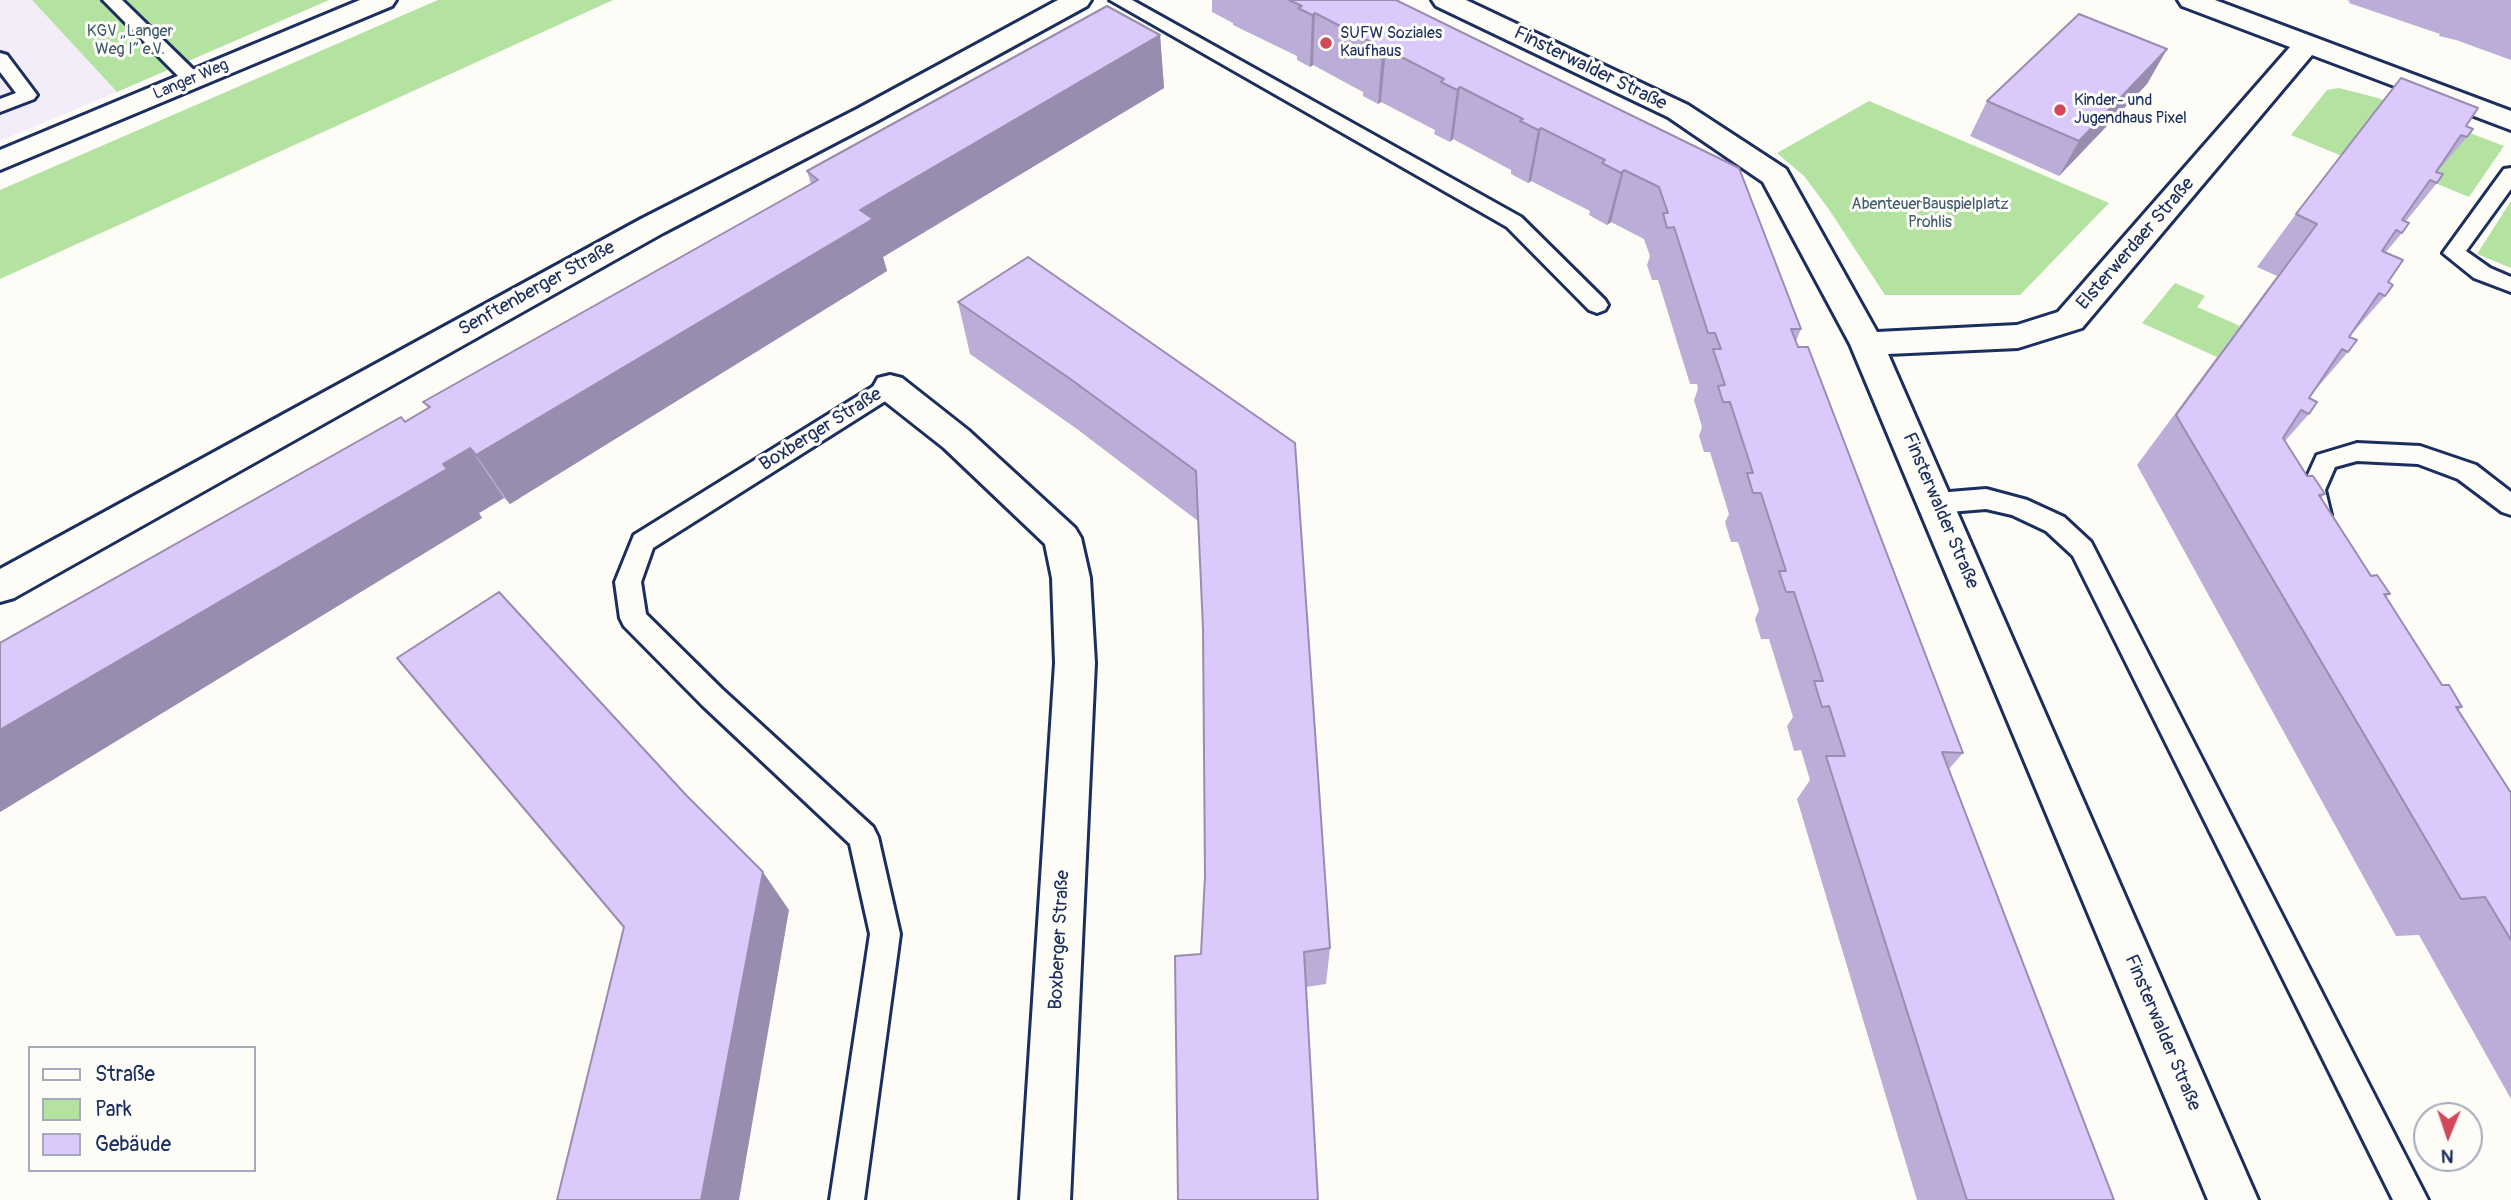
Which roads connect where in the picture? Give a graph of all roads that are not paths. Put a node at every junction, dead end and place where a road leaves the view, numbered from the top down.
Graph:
1 (111, 0) edge
2 (383, 0) edge
3 (1078, 0) edge
4 (1119, 0) edge
5 (1445, 0) edge
6 (2191, 0) edge
7 (2307, 44) junction
8 (0, 59) edge
9 (193, 80) junction
10 (0, 106) edge
11 (2511, 121) edge
12 (0, 161) edge
13 (2511, 174) edge
14 (2511, 285) edge
15 (1597, 305) dead end
16 (1867, 344) junction
17 (890, 387) joint
18 (1937, 503) junction
19 (2511, 505) edge
20 (2326, 532) edge
21 (0, 587) edge
22 (847, 1200) edge
23 (1045, 1200) edge
24 (2233, 1200) edge
25 (2411, 1200) edge

1 - 9 lane
2 - 9 street, Langer Weg
3 - 21 street, Senftenberger Straße
4 - 15 lane
5 - 16 street, Finsterwalder Straße
6 - 7 street
7 - 11 street
7 - 16 street, Elsterwerdaer Straße
8 - 10 lane
9 - 12 street, Langer Weg
13 - 14 lane
16 - 18 street, Finsterwalder Straße
17 - 22 lane, Boxberger Straße
17 - 23 street, Boxberger Straße
18 - 24 street, Finsterwalder Straße
18 - 25 lane
19 - 20 lane

